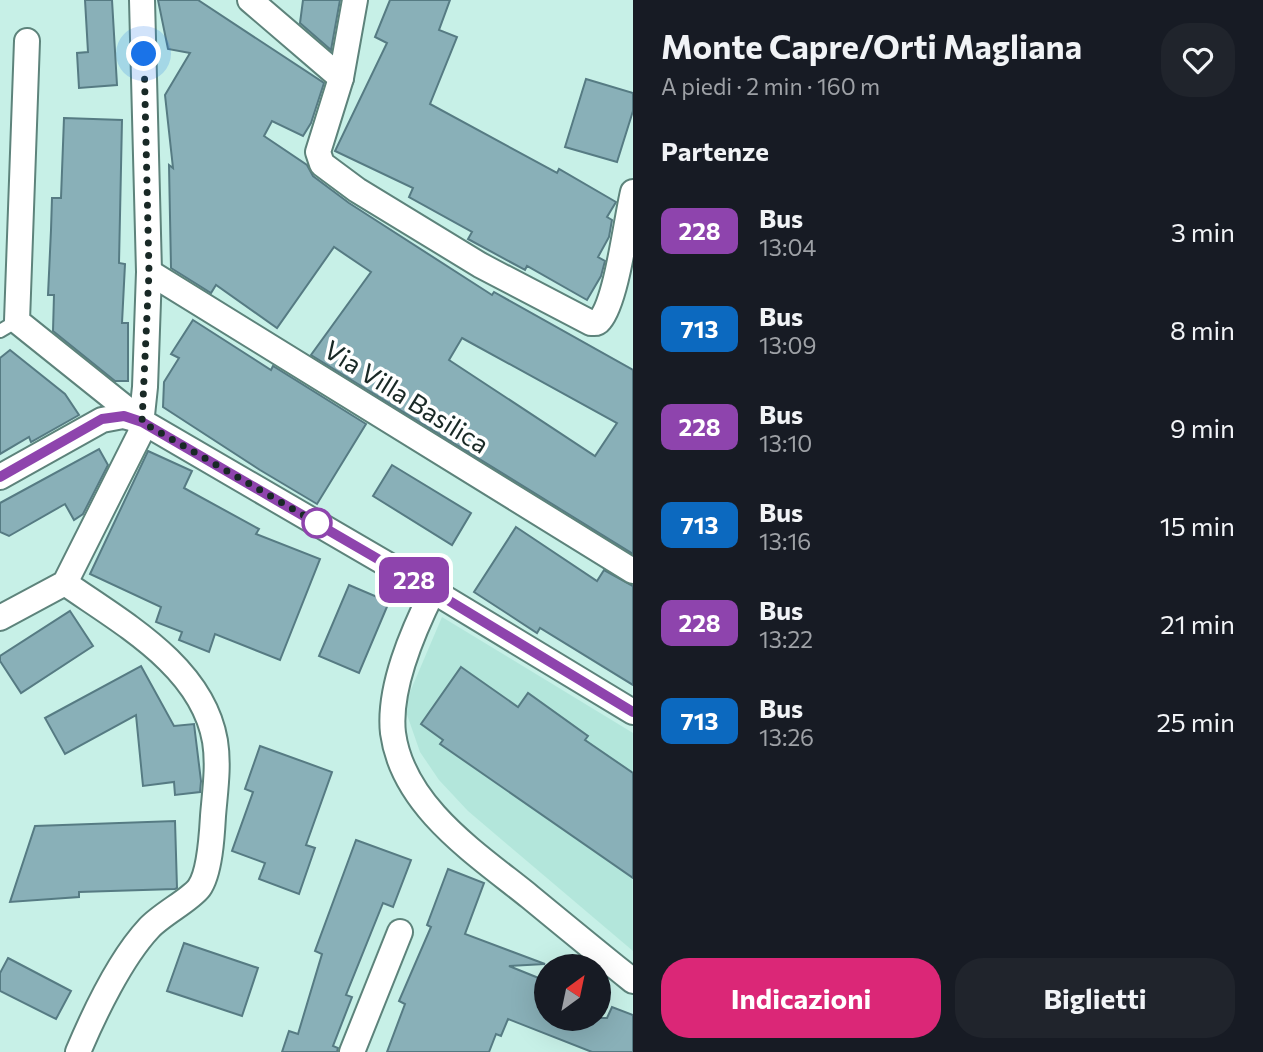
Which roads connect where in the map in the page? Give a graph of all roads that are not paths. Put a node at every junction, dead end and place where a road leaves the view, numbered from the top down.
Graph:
1 (142, 0) edge
2 (250, 0) edge
3 (355, 0) edge
4 (27, 41) dead end
5 (341, 78) junction
6 (633, 192) edge
7 (149, 272) junction
8 (6, 319) edge
9 (142, 422) junction
10 (0, 477) edge
11 (633, 571) edge
12 (65, 583) junction
13 (433, 591) junction
14 (0, 618) edge
15 (633, 712) edge
16 (400, 932) dead end
17 (633, 981) edge
18 (78, 1052) edge
19 (352, 1052) edge

1 - 7 street
2 - 5 street
3 - 5 street
4 - 8 street
5 - 6 street
7 - 9 street
7 - 11 street, Via Villa Basilica
8 - 9 street
9 - 10 street
9 - 12 street
9 - 13 street
12 - 14 street
12 - 18 street
13 - 15 street
13 - 17 street
16 - 19 street

